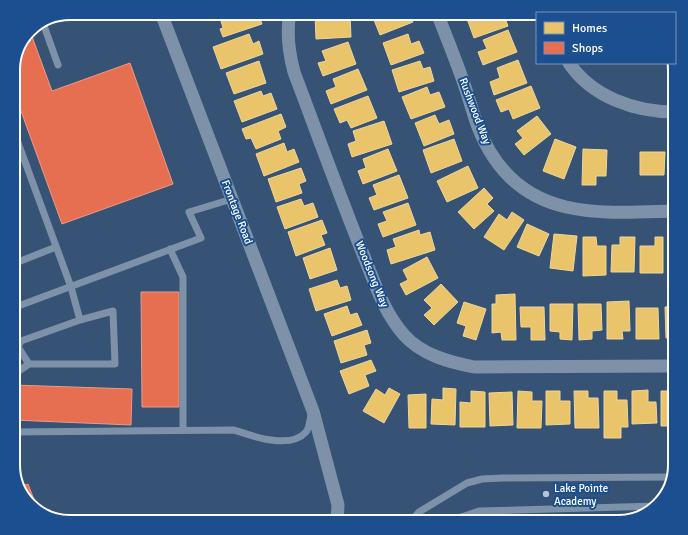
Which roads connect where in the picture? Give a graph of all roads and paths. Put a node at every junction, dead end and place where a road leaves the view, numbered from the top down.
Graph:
1 (164, 20) edge
2 (289, 20) edge
3 (440, 20) edge
4 (44, 27) edge
5 (570, 64) edge
6 (58, 65) dead end
7 (668, 111) edge
8 (20, 148) edge
9 (232, 199) junction
10 (668, 211) edge
11 (56, 247) junction
12 (170, 249) junction
13 (20, 261) edge
14 (71, 287) junction
15 (20, 305) edge
16 (80, 320) junction
17 (20, 342) edge
18 (20, 354) edge
19 (29, 364) junction
20 (668, 366) edge
21 (20, 370) edge
22 (313, 411) junction
23 (183, 430) junction
24 (20, 432) edge
25 (666, 477) edge
26 (647, 506) edge
27 (337, 515) edge
28 (416, 515) edge
29 (467, 515) edge

1 - 9 street, Frontage Road
2 - 20 street, Woodsong Way
3 - 10 street, Rushwood Way
4 - 6 lane
5 - 7 street
8 - 11 lane
9 - 12 lane
9 - 22 street, Frontage Road
11 - 13 lane
11 - 14 lane
12 - 14 lane
12 - 23 lane
14 - 15 lane
14 - 16 lane
16 - 17 lane
16 - 19 lane
18 - 19 lane
19 - 21 lane
22 - 23 lane
22 - 27 street, Frontage Road
23 - 24 lane
25 - 28 lane
26 - 29 lane

